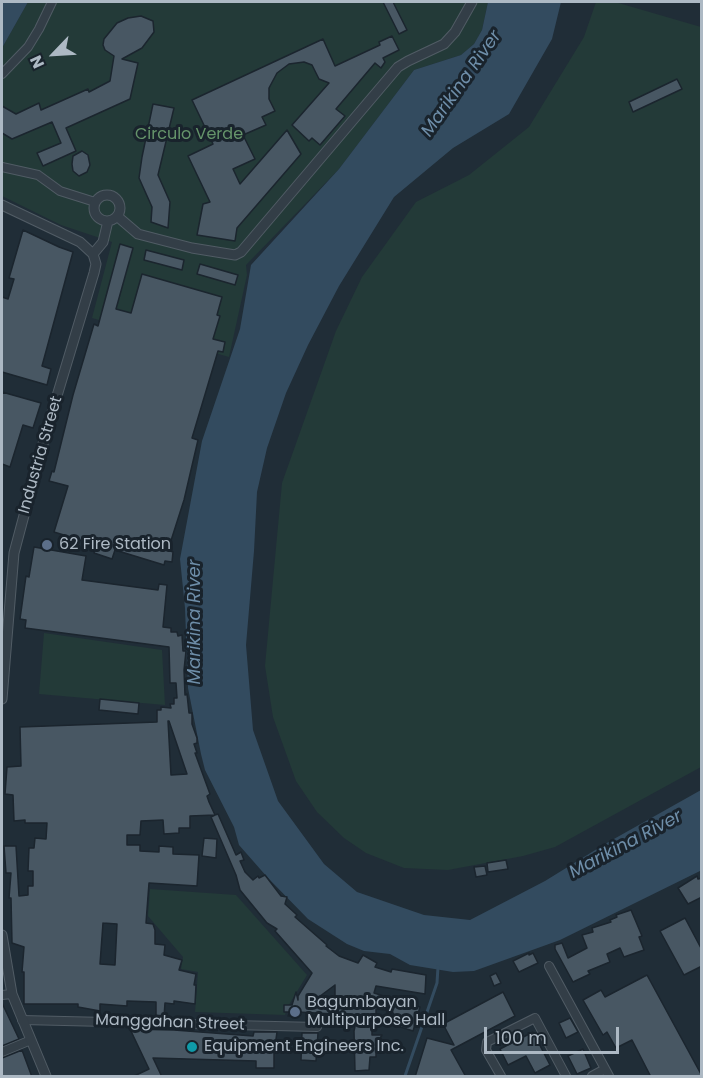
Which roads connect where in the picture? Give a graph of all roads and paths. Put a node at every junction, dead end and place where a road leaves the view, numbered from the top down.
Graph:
1 (52, 2) edge
2 (472, 2) edge
3 (2, 75) edge
4 (2, 166) edge
5 (95, 202) junction
6 (2, 205) edge
7 (113, 218) junction
8 (93, 254) junction
9 (2, 699) edge
10 (2, 934) edge
11 (549, 966) dead end
12 (7, 994) edge
13 (537, 1008) dead end
14 (535, 1018) junction
15 (22, 1020) junction
16 (317, 1027) dead end
17 (30, 1040) junction
18 (2, 1052) edge
19 (607, 1073) edge
20 (46, 1077) edge
21 (501, 1077) edge
22 (566, 1077) edge
23 (592, 1077) edge

1 - 3 street
2 - 7 street
4 - 5 street
5 - 7 street
5 - 7 street
6 - 8 street
7 - 8 street, Industria Street
8 - 9 street, Industria Street
10 - 12 street
11 - 19 street
12 - 15 street
13 - 14 street
14 - 21 street
14 - 22 street
15 - 16 street, Manggahan Street
15 - 17 street
17 - 18 street
17 - 20 street
19 - 23 street

